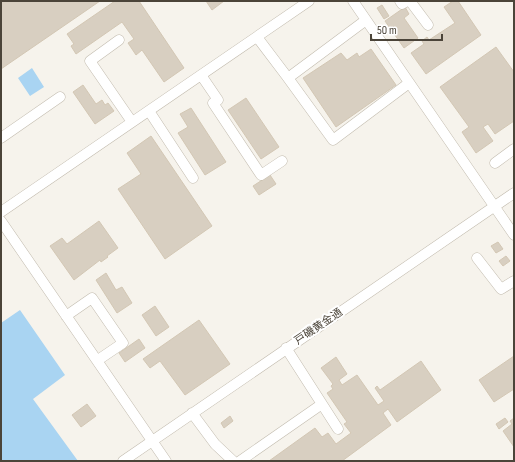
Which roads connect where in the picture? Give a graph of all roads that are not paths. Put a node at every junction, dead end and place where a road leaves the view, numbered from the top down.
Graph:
1 (310, 1) edge
2 (353, 1) edge
3 (400, 1) edge
4 (407, 1) edge
5 (410, 1) edge
6 (366, 20) junction
7 (428, 24) dead end
8 (257, 37) junction
9 (119, 40) dead end
10 (201, 75) junction
11 (288, 78) junction
12 (409, 83) junction
13 (60, 97) dead end
14 (148, 111) junction
15 (132, 122) junction
16 (1, 138) edge
17 (514, 150) edge
18 (282, 161) dead end
19 (495, 163) dead end
20 (193, 178) dead end
21 (514, 193) edge
22 (494, 207) junction
23 (1, 212) edge
24 (1, 222) edge
25 (514, 235) edge
26 (478, 258) dead end
27 (514, 281) edge
28 (66, 316) junction
29 (286, 348) junction
30 (98, 360) junction
31 (322, 404) junction
32 (192, 413) junction
33 (338, 429) dead end
34 (152, 441) junction
35 (123, 461) edge
36 (166, 461) edge
37 (232, 461) edge
38 (240, 461) edge

1 - 8 street
2 - 6 street
3 - 4 street
5 - 7 street
6 - 11 street
6 - 12 street
8 - 10 street
8 - 11 street
9 - 15 street
10 - 14 street
10 - 18 street
11 - 12 street
12 - 22 street
13 - 16 street
14 - 15 street
14 - 20 street
15 - 23 street
17 - 19 street
21 - 22 street, 戸磯黄金通
22 - 25 street
22 - 29 street, 戸磯黄金通
24 - 28 street
26 - 27 street
28 - 30 street
28 - 30 street
29 - 31 street
29 - 32 street, 戸磯黄金通
30 - 34 street
31 - 33 street
31 - 38 street
32 - 34 street, 戸磯黄金通
32 - 37 street
34 - 35 street, 戸磯黄金通
34 - 36 street

